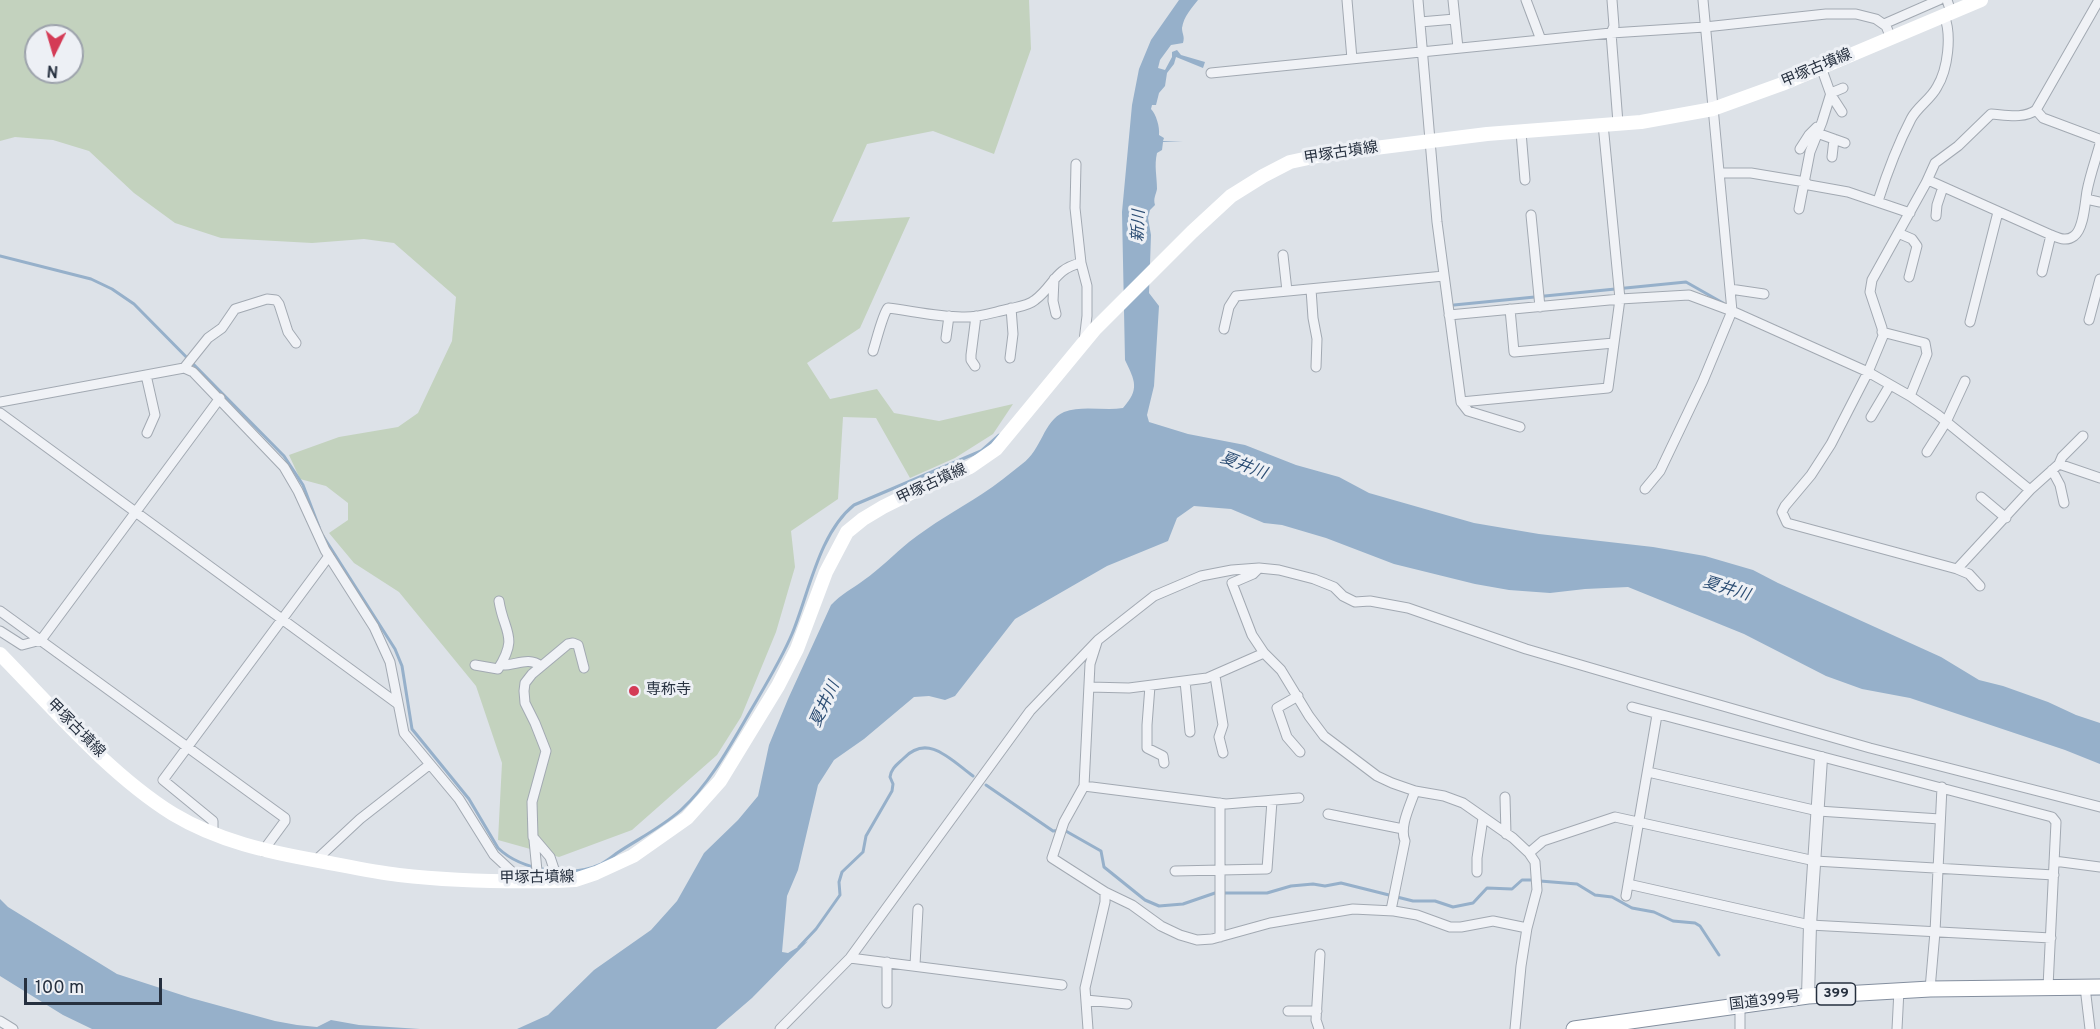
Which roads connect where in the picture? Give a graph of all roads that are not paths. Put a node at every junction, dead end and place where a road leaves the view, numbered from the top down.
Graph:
1 (1347, 0) edge
2 (1418, 0) edge
3 (1453, 0) edge
4 (1526, 0) edge
5 (1612, 0) edge
6 (1703, 0) edge
7 (1939, 0) edge
8 (1981, 0) edge
9 (2099, 0) edge
10 (1948, 9) edge
11 (1455, 19) junction
12 (1420, 22) junction
13 (1884, 24) junction
14 (1705, 27) junction
15 (1611, 33) junction
16 (1891, 38) junction
17 (1541, 40) junction
18 (1458, 48) junction
19 (1423, 52) junction
20 (1352, 59) junction
21 (1821, 67) junction
22 (1211, 73) dead end
23 (1843, 88) dead end
24 (1831, 93) junction
25 (1713, 109) junction
26 (2036, 110) junction
27 (1842, 112) dead end
28 (1618, 123) junction
29 (1603, 124) junction
30 (1818, 130) junction
31 (1521, 132) junction
32 (1834, 139) junction
33 (1430, 141) junction
34 (1845, 143) dead end
35 (1800, 149) dead end
36 (1832, 157) dead end
37 (1076, 164) dead end
38 (1720, 173) junction
39 (1525, 180) dead end
40 (1928, 180) junction
41 (1805, 183) junction
42 (1943, 187) junction
43 (2086, 199) junction
44 (1878, 201) junction
45 (2100, 202) edge
46 (1799, 209) dead end
47 (1998, 212) junction
48 (1910, 213) junction
49 (1531, 215) dead end
50 (1935, 216) dead end
51 (1898, 233) junction
52 (2051, 235) junction
53 (1283, 255) dead end
54 (1081, 263) junction
55 (2042, 272) dead end
56 (1444, 276) junction
57 (1909, 277) dead end
58 (1054, 279) junction
59 (2100, 279) edge
60 (1311, 289) junction
61 (1730, 289) junction
62 (1287, 291) junction
63 (1764, 294) dead end
64 (1620, 299) junction
65 (1540, 307) junction
66 (1011, 308) junction
67 (1510, 309) junction
68 (1732, 311) junction
69 (1056, 314) dead end
70 (1449, 315) junction
71 (949, 316) junction
72 (976, 316) junction
73 (2089, 320) dead end
74 (1970, 322) dead end
75 (1224, 329) dead end
76 (1882, 332) junction
77 (946, 338) dead end
78 (1084, 341) junction
79 (296, 343) dead end
80 (1614, 343) junction
81 (873, 351) dead end
82 (1010, 358) dead end
83 (187, 364) junction
84 (975, 366) dead end
85 (1316, 368) dead end
86 (1868, 372) junction
87 (146, 375) junction
88 (1965, 381) dead end
89 (1890, 385) junction
90 (1910, 396) junction
91 (220, 398) junction
92 (0, 402) edge
93 (1461, 402) junction
94 (0, 413) edge
95 (1871, 417) dead end
96 (1946, 422) junction
97 (1520, 427) dead end
98 (147, 433) dead end
99 (2083, 436) dead end
100 (1927, 452) dead end
101 (2055, 467) junction
102 (2100, 478) edge
103 (1645, 489) dead end
104 (2031, 490) junction
105 (1981, 497) dead end
106 (2064, 503) dead end
107 (137, 513) junction
108 (2006, 518) junction
109 (329, 556) junction
110 (1259, 568) junction
111 (1957, 569) junction
112 (1980, 586) dead end
113 (499, 601) dead end
114 (0, 611) edge
115 (282, 619) junction
116 (0, 631) edge
117 (41, 640) junction
118 (1098, 640) junction
119 (1264, 653) junction
120 (0, 654) edge
121 (475, 665) dead end
122 (501, 665) junction
123 (541, 666) junction
124 (584, 668) dead end
125 (1215, 676) junction
126 (1185, 681) junction
127 (1150, 686) junction
128 (1089, 687) junction
129 (1298, 696) junction
130 (398, 705) junction
131 (1632, 707) dead end
132 (1657, 715) junction
133 (1190, 732) dead end
134 (187, 747) junction
135 (1300, 752) dead end
136 (1223, 753) dead end
137 (1821, 758) junction
138 (1164, 763) dead end
139 (429, 765) junction
140 (1648, 772) junction
141 (1084, 786) junction
142 (1942, 788) junction
143 (1415, 791) junction
144 (1505, 797) dead end
145 (1299, 798) dead end
146 (1272, 801) junction
147 (1220, 803) junction
148 (2100, 807) edge
149 (1818, 812) junction
150 (1328, 813) dead end
151 (1483, 818) junction
152 (1940, 819) junction
153 (1639, 822) junction
154 (1403, 829) junction
155 (213, 834) junction
156 (1506, 834) junction
157 (535, 845) junction
158 (263, 850) junction
159 (1529, 853) junction
160 (315, 861) junction
161 (1815, 861) junction
162 (2054, 861) junction
163 (2100, 867) edge
164 (1938, 868) junction
165 (1220, 870) junction
166 (1175, 872) dead end
167 (1477, 872) dead end
168 (2054, 875) junction
169 (557, 877) junction
170 (538, 878) junction
171 (522, 881) junction
172 (1628, 884) junction
173 (1105, 892) junction
174 (1626, 896) dead end
175 (918, 909) dead end
176 (1392, 910) junction
177 (1810, 925) junction
178 (1527, 928) junction
179 (1935, 932) junction
180 (1220, 937) junction
181 (2051, 938) junction
182 (1320, 954) dead end
183 (850, 958) junction
184 (887, 962) junction
185 (915, 965) junction
186 (1062, 985) dead end
187 (2048, 987) junction
188 (2092, 987) edge
189 (1930, 988) junction
190 (1899, 990) junction
191 (1808, 996) junction
192 (1086, 1000) junction
193 (887, 1003) dead end
194 (1127, 1004) dead end
195 (1740, 1005) junction
196 (1288, 1011) dead end
197 (1317, 1011) junction
198 (0, 1021) edge
199 (13, 1029) edge
200 (780, 1029) edge
201 (1088, 1029) edge
202 (1319, 1029) edge
203 (1515, 1029) edge
204 (1579, 1029) edge
205 (1740, 1029) edge
206 (1897, 1029) edge
207 (2090, 1029) edge

1 - 20 street
2 - 12 street
3 - 11 street
4 - 17 street
5 - 15 street
6 - 14 street
7 - 13 street
8 - 10 main road, 甲塚古墳線
9 - 26 street
10 - 16 main road, 甲塚古墳線
10 - 44 street
11 - 12 street
11 - 18 street
12 - 19 street
13 - 14 street
13 - 16 street
14 - 15 street
14 - 25 street
15 - 17 street
15 - 28 street
16 - 21 main road, 甲塚古墳線
17 - 18 street
18 - 19 street
19 - 20 street
19 - 33 street
20 - 22 street
21 - 24 street
21 - 25 main road, 甲塚古墳線
23 - 24 street
24 - 27 street
24 - 30 street
25 - 28 main road, 甲塚古墳線
25 - 38 street
26 - 40 street
26 - 43 street
28 - 29 main road, 甲塚古墳線
29 - 31 main road, 甲塚古墳線
29 - 64 street
30 - 32 street
30 - 35 street
30 - 41 street
31 - 33 main road, 甲塚古墳線
31 - 39 street
32 - 34 street
32 - 36 street
33 - 56 street
33 - 78 main road, 甲塚古墳線
37 - 54 street
38 - 41 street
38 - 61 street
40 - 42 street
40 - 48 street
41 - 44 street
41 - 46 street
42 - 47 street
42 - 50 street
43 - 45 street
43 - 52 street
44 - 48 street
47 - 52 street
47 - 74 street
48 - 51 street
49 - 65 street
51 - 57 street
51 - 76 street
52 - 55 street
53 - 62 street
54 - 58 street
54 - 78 street
56 - 60 street
56 - 70 street
58 - 66 street
58 - 69 street
59 - 73 street
60 - 62 street
60 - 85 street
61 - 63 street
61 - 68 street
62 - 75 street
64 - 65 street
64 - 68 street
64 - 80 street
65 - 67 street
66 - 72 street
66 - 82 street
67 - 70 street
67 - 80 street
68 - 86 street
68 - 103 street
70 - 93 street
71 - 72 street
71 - 77 street
71 - 81 street
72 - 84 street
76 - 86 street
76 - 90 street
78 - 169 main road, 甲塚古墳線
79 - 83 street
80 - 93 street
83 - 87 street
83 - 91 street
86 - 89 street
86 - 111 street
87 - 92 street
87 - 98 street
88 - 96 street
89 - 90 street
89 - 95 street
90 - 96 street
91 - 107 street
91 - 109 street
93 - 97 street
94 - 107 street
96 - 100 street
96 - 104 street
99 - 101 street
101 - 102 street
101 - 104 street
101 - 106 street
104 - 108 street
105 - 108 street
107 - 115 street
107 - 117 street
108 - 111 street
109 - 115 street
109 - 130 street
110 - 118 street
110 - 119 street
110 - 148 street
111 - 112 street
113 - 122 street
114 - 117 street
115 - 130 street
115 - 134 street
116 - 117 street
117 - 134 street
118 - 128 street
118 - 183 street
119 - 125 street
119 - 129 street
120 - 155 main road, 甲塚古墳線
121 - 122 street
122 - 123 street
123 - 124 street
123 - 157 street
125 - 126 street
125 - 136 street
126 - 127 street
126 - 133 street
127 - 128 street
127 - 138 street
128 - 141 street
129 - 135 street
129 - 143 street
130 - 139 street
131 - 132 street
132 - 137 street
132 - 140 street
134 - 155 street
134 - 158 street
137 - 142 street
137 - 149 street
139 - 160 street
139 - 171 street
140 - 149 street
140 - 153 street
141 - 147 street
141 - 173 street
142 - 152 street
142 - 162 street
143 - 151 street
143 - 154 street
144 - 156 street
145 - 146 street
146 - 147 street
146 - 165 street
147 - 165 street
149 - 152 street
149 - 161 street
150 - 154 street
151 - 156 street
151 - 167 street
152 - 164 street
153 - 159 street
153 - 161 street
153 - 172 street
154 - 176 street
155 - 158 main road, 甲塚古墳線
156 - 159 street
157 - 169 street
157 - 170 street
158 - 160 main road, 甲塚古墳線
159 - 178 street
160 - 171 main road, 甲塚古墳線
161 - 164 street
161 - 177 street
162 - 163 street
162 - 168 street
164 - 168 street
164 - 179 street
165 - 166 street
165 - 180 street
168 - 181 street
169 - 170 main road, 甲塚古墳線
170 - 171 main road, 甲塚古墳線
172 - 174 street
172 - 177 street
173 - 180 street
173 - 192 street
175 - 185 street
176 - 178 street
176 - 180 street
177 - 179 street
177 - 191 street
178 - 203 street
179 - 181 street
179 - 189 street
181 - 187 street
182 - 197 street
183 - 184 street
183 - 200 street
184 - 185 street
184 - 193 street
185 - 186 street
187 - 188 highway, 国道399号 / 399
187 - 189 highway, 国道399号 / 399
188 - 207 street
189 - 190 highway, 国道399号 / 399
190 - 191 highway, 国道399号 / 399
190 - 206 street
191 - 195 highway, 国道399号 / 399
192 - 194 street
192 - 201 street
195 - 204 highway, 国道399号 / 399
195 - 205 street
196 - 197 street
197 - 202 street
198 - 199 street

